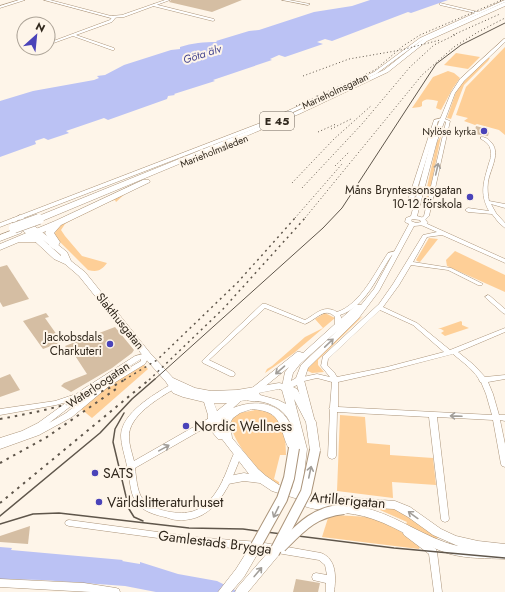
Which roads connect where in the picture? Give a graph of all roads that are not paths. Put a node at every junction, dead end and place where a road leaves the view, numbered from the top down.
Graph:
1 (23, 0) edge
2 (46, 0) edge
3 (168, 0) edge
4 (284, 0) edge
5 (505, 1) edge
6 (308, 4) dead end
7 (441, 4) dead end
8 (154, 5) junction
9 (505, 5) edge
10 (0, 7) edge
11 (477, 13) junction
12 (114, 17) junction
13 (213, 20) dead end
14 (74, 34) junction
15 (505, 40) edge
16 (56, 41) edge
17 (113, 49) dead end
18 (442, 119) junction
19 (445, 133) junction
20 (436, 135) junction
21 (483, 138) dead end
22 (160, 174) junction
23 (422, 190) junction
24 (487, 202) junction
25 (418, 203) junction
26 (505, 206) edge
27 (468, 210) dead end
28 (492, 213) junction
29 (414, 217) junction
30 (41, 220) junction
31 (423, 221) junction
32 (58, 223) junction
33 (16, 224) junction
34 (412, 224) junction
35 (0, 225) edge
36 (505, 226) edge
37 (34, 232) junction
38 (443, 233) junction
39 (0, 234) edge
40 (0, 238) edge
41 (39, 240) junction
42 (13, 241) junction
43 (54, 246) junction
44 (0, 247) edge
45 (396, 253) junction
46 (505, 261) edge
47 (68, 262) junction
48 (410, 263) junction
49 (480, 284) dead end
50 (368, 288) junction
51 (377, 290) junction
52 (488, 297) dead end
53 (370, 298) junction
54 (379, 307) junction
55 (505, 312) edge
56 (336, 314) junction
57 (338, 325) junction
58 (505, 330) edge
59 (316, 344) junction
60 (451, 352) junction
61 (147, 355) junction
62 (232, 374) dead end
63 (505, 377) edge
64 (300, 380) junction
65 (335, 380) junction
66 (482, 380) junction
67 (171, 384) junction
68 (286, 387) junction
69 (254, 390) junction
70 (196, 392) junction
71 (79, 396) junction
72 (239, 398) junction
73 (207, 400) junction
74 (333, 409) junction
75 (0, 412) edge
76 (218, 416) junction
77 (433, 416) junction
78 (495, 418) junction
79 (505, 418) edge
80 (294, 420) junction
81 (311, 422) junction
82 (227, 438) junction
83 (0, 441) edge
84 (0, 446) edge
85 (298, 449) junction
86 (238, 453) junction
87 (332, 456) dead end
88 (505, 464) edge
89 (130, 467) junction
90 (262, 479) junction
91 (228, 480) junction
92 (302, 500) junction
93 (344, 509) junction
94 (445, 519) dead end
95 (69, 523) dead end
96 (435, 548) junction
97 (505, 549) edge
98 (274, 553) junction
99 (505, 554) edge
100 (316, 577) dead end
101 (331, 580) junction
102 (0, 583) edge
103 (116, 592) edge
104 (224, 592) edge
105 (242, 592) edge
106 (330, 592) edge
107 (438, 592) edge

1 - 10 street
2 - 12 street
3 - 8 street
4 - 6 street
5 - 11 street, Marieholmsgatan
7 - 11 street
8 - 12 street
8 - 13 street
9 - 22 highway, Marieholmsleden / E 45
9 - 30 highway, Marieholmsleden / E 45
11 - 33 street, Marieholmsgatan
12 - 14 street
14 - 16 street
14 - 17 street
15 - 18 street
18 - 19 street
18 - 20 street
18 - 25 street
19 - 20 street
31 -> 19 street
20 - 23 street
21 - 24 street
22 - 30 highway, Marieholmsleden / E 45
22 - 32 highway
23 - 25 street
23 - 31 street
24 - 26 street
24 - 28 street
25 - 29 street
27 - 28 street
28 - 36 street
29 - 31 street
29 - 34 street
30 - 33 highway, Marieholmsleden / E 45
31 - 34 street
31 - 38 street
32 - 37 highway
32 - 43 highway
33 - 35 street, Marieholmsgatan
33 - 37 main road, Slakthusgatan
33 - 39 highway, Marieholmsleden / E 45
33 - 40 highway, Marieholmsleden / E 45
34 - 45 street
37 - 41 main road, Slakthusgatan
37 - 42 highway
37 - 43 main road, Slakthusgatan
38 - 46 street
38 - 48 street
41 - 42 highway
41 - 47 main road, Slakthusgatan
42 - 44 highway
43 - 47 main road, Slakthusgatan
45 - 50 street
45 - 51 street
47 - 61 main road, Slakthusgatan
48 - 49 street
48 - 54 street
50 - 51 street
50 - 56 street
51 - 53 street
52 - 55 street
53 - 57 street
64 -> 53 street
54 - 60 street
54 - 65 street
56 - 57 street
56 - 62 street
57 - 59 street
58 - 60 street
59 - 68 street
59 -> 69 street
60 - 65 street
60 - 66 street
61 - 67 main road, Slakthusgatan
61 - 71 street, Waterloogatan
61 - 84 street, Waterloogatan
63 - 66 street
64 - 65 street
64 - 68 street
64 - 81 street
65 - 74 street
66 - 78 street
67 - 70 main road, Slakthusgatan
67 - 73 main road, Slakthusgatan
67 - 89 street
68 - 69 main road, Slakthusgatan
68 - 72 main road, Slakthusgatan
68 - 80 main road
68 - 81 main road
69 - 70 main road, Slakthusgatan
70 - 73 main road
71 - 75 street
71 - 83 street, Waterloogatan
72 - 73 main road, Slakthusgatan
72 - 76 main road
72 - 80 main road, Slakthusgatan
73 - 76 main road, Artillerigatan
74 - 77 street
74 - 87 street
76 - 82 main road, Artillerigatan
89 -> 76 street
78 -> 77 street
77 - 94 street
78 - 79 street
78 - 88 street
80 - 85 main road
92 -> 81 main road, bridge
82 - 85 main road
82 - 86 main road, Artillerigatan
85 - 92 main road
85 -> 104 main road, bridge
86 - 90 main road, Artillerigatan
86 - 91 street
89 - 91 street
90 - 91 main road
97 -> 90 main road, Artillerigatan
92 - 93 main road, Artillerigatan, bridge
92 - 98 main road, bridge
93 - 96 main road, Artillerigatan
93 - 98 main road, Artillerigatan, bridge
95 - 101 street, Gamlestads Brygga
96 - 97 street, Artillerigatan
96 - 99 main road, Artillerigatan
96 - 107 street
105 -> 98 main road
100 - 101 street
101 - 106 street, Gamlestads Brygga
102 - 103 street

